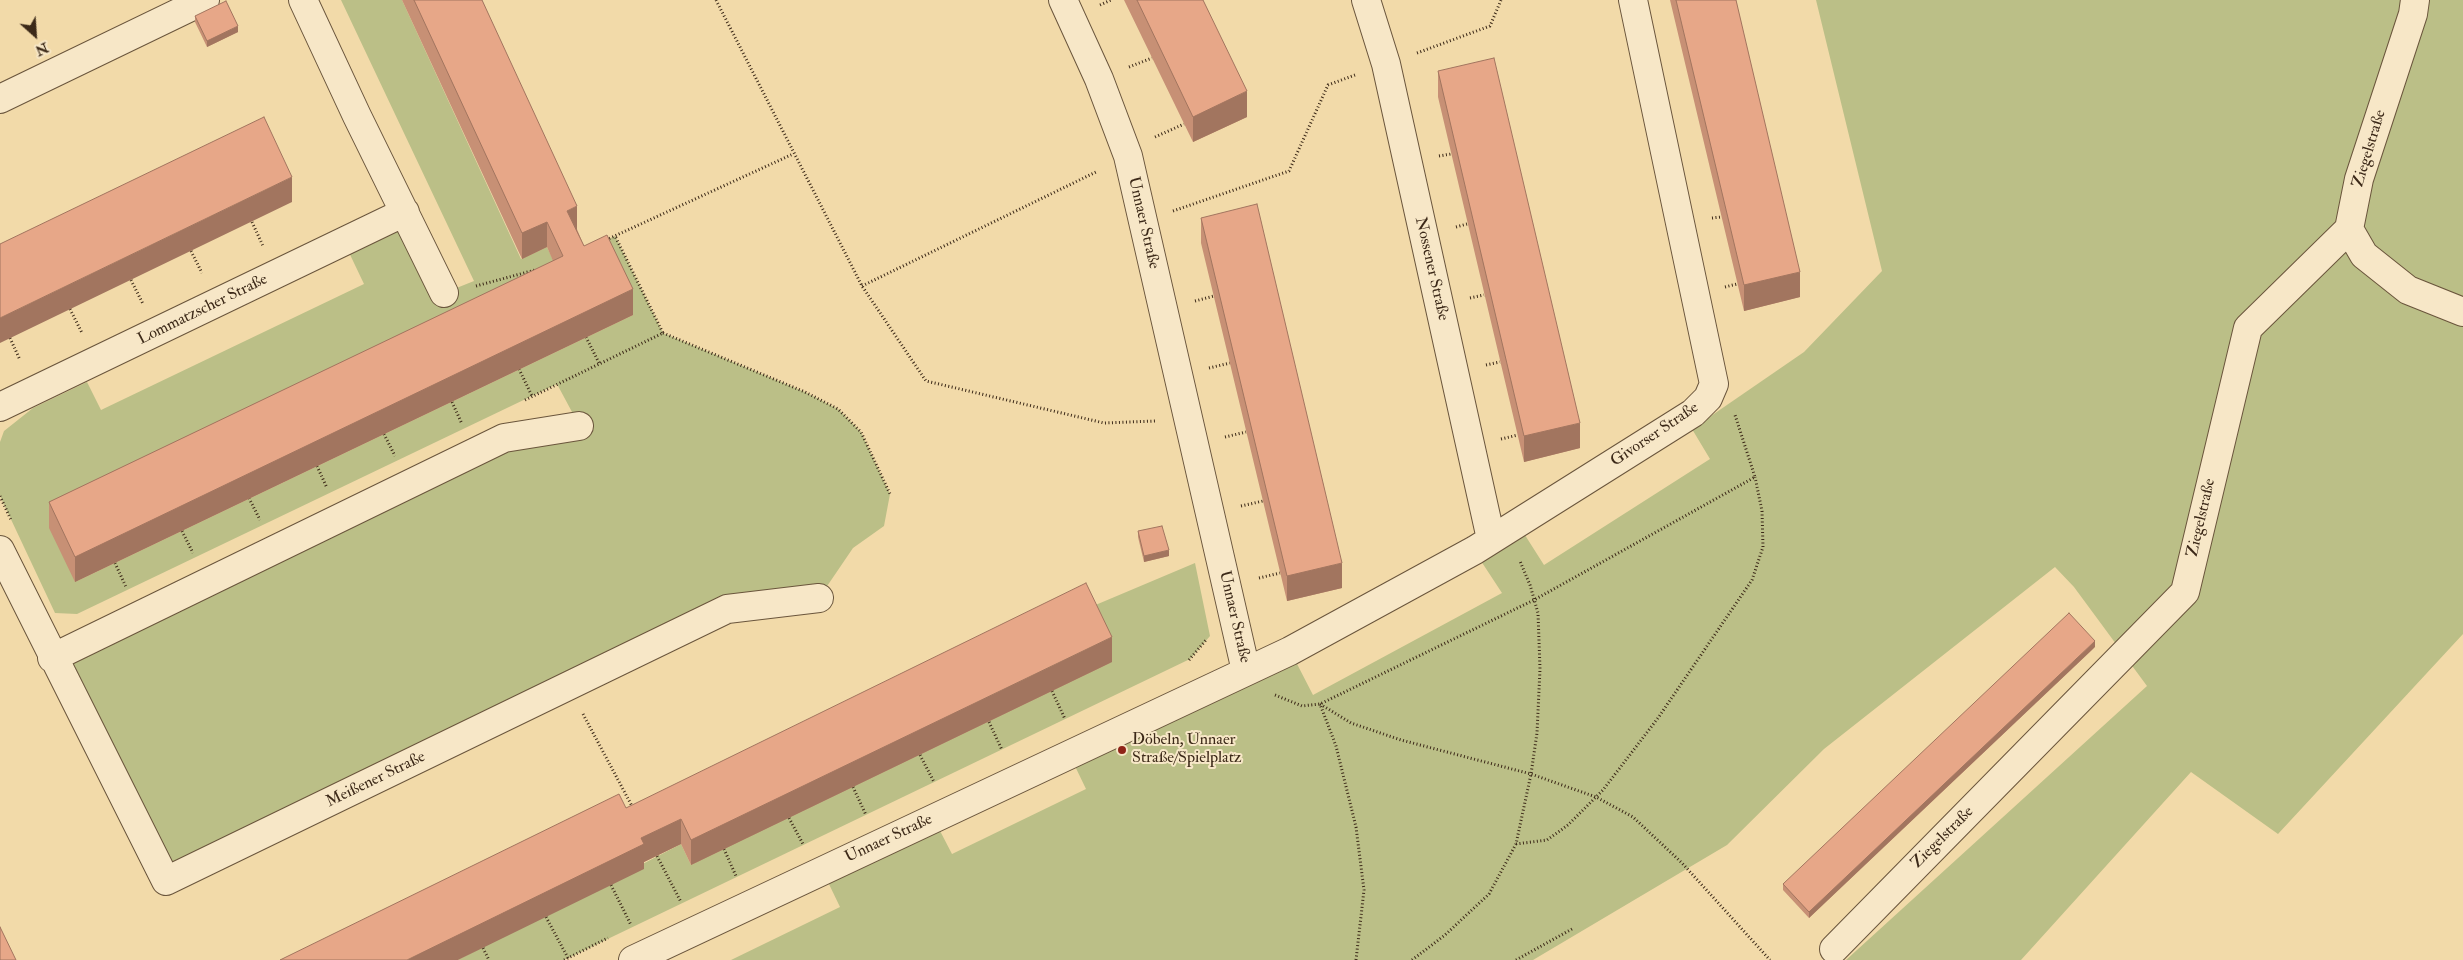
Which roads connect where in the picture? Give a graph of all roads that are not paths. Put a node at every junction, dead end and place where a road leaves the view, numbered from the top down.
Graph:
1 (205, 0) edge
2 (304, 0) edge
3 (1063, 0) edge
4 (1366, 0) edge
5 (1633, 0) edge
6 (2415, 0) edge
7 (0, 99) edge
8 (405, 212) junction
9 (2349, 229) junction
10 (444, 293) road end
11 (2463, 312) edge
12 (0, 407) edge
13 (579, 426) dead end
14 (1499, 535) junction
15 (0, 550) edge
16 (819, 598) dead end
17 (52, 658) junction
18 (1246, 671) junction
19 (1834, 949) dead end
20 (633, 960) edge

1 - 7 street
2 - 8 street
3 - 18 street, Unnaer Straße
4 - 14 street, Nossener Straße
5 - 14 street, Givorser Straße
6 - 9 street, Ziegelstraße
8 - 10 street
8 - 12 street, Lommatzscher Straße
9 - 11 street
9 - 19 street, Ziegelstraße
13 - 17 street
14 - 18 street, Givorser Straße
15 - 17 street, Meißener Straße
16 - 17 street, Meißener Straße
18 - 20 street, Unnaer Straße

